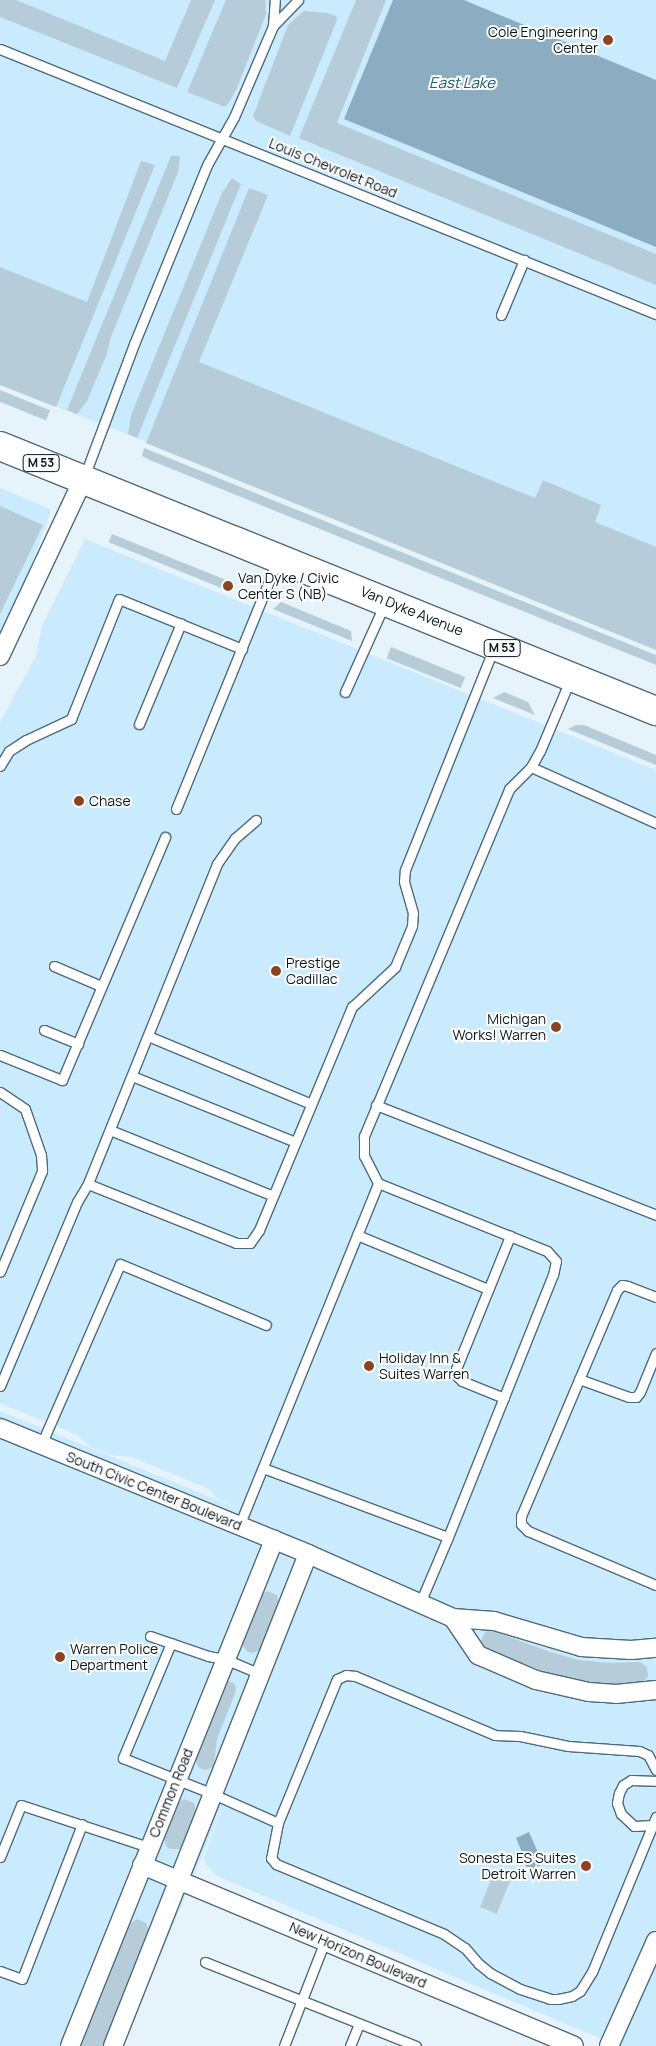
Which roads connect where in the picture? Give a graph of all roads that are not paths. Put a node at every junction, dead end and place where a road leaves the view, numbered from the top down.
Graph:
1 (275, 0) edge
2 (298, 0) edge
3 (273, 26) junction
4 (0, 49) edge
5 (222, 138) junction
6 (524, 260) junction
7 (656, 314) edge
8 (501, 315) dead end
9 (0, 446) edge
10 (83, 480) junction
11 (279, 557) junction
12 (386, 600) junction
13 (181, 623) junction
14 (495, 645) junction
15 (242, 649) junction
16 (0, 656) edge
17 (571, 676) junction
18 (345, 692) dead end
19 (656, 711) edge
20 (139, 724) dead end
21 (0, 766) edge
22 (531, 767) junction
23 (176, 809) dead end
24 (256, 820) dead end
25 (656, 823) edge
26 (165, 837) dead end
27 (54, 966) dead end
28 (101, 986) junction
29 (44, 1030) dead end
30 (148, 1036) junction
31 (78, 1044) junction
32 (0, 1055) edge
33 (132, 1076) junction
34 (0, 1092) edge
35 (311, 1104) junction
36 (376, 1105) junction
37 (110, 1130) junction
38 (295, 1142) junction
39 (378, 1183) junction
40 (88, 1184) junction
41 (273, 1196) junction
42 (656, 1215) edge
43 (357, 1235) junction
44 (510, 1236) junction
45 (0, 1272) edge
46 (488, 1289) junction
47 (656, 1297) edge
48 (266, 1326) dead end
49 (656, 1353) edge
50 (579, 1379) junction
51 (0, 1386) edge
52 (504, 1398) junction
53 (0, 1428) edge
54 (41, 1445) junction
55 (263, 1468) junction
56 (240, 1526) junction
57 (448, 1538) junction
58 (274, 1540) junction
59 (308, 1554) junction
60 (656, 1585) edge
61 (420, 1603) junction
62 (453, 1618) junction
63 (150, 1636) dead end
64 (171, 1643) junction
65 (656, 1648) edge
66 (225, 1659) junction
67 (260, 1674) junction
68 (656, 1690) edge
69 (656, 1770) edge
70 (177, 1779) junction
71 (656, 1781) edge
72 (212, 1794) junction
73 (654, 1821) edge
74 (278, 1823) junction
75 (82, 1824) junction
76 (150, 1847) junction
77 (0, 1857) edge
78 (142, 1865) junction
79 (178, 1879) junction
80 (325, 1941) junction
81 (656, 1941) edge
82 (205, 1962) dead end
83 (0, 1970) edge
84 (301, 2001) junction
85 (359, 2024) junction
86 (534, 2038) edge
87 (410, 2045) edge
88 (70, 2046) edge
89 (113, 2046) edge
90 (284, 2046) edge
91 (350, 2046) edge
92 (574, 2046) edge
93 (609, 2046) edge

1 - 3 lane
2 - 3 lane
3 - 5 lane
4 - 5 lane, Louis Chevrolet Road
5 - 6 lane, Louis Chevrolet Road
5 - 10 lane
6 - 7 lane, Louis Chevrolet Road
6 - 8 lane
9 - 10 main road, Van Dyke Avenue / M 53
10 - 11 main road, Van Dyke Avenue / M 53
10 - 16 street
11 - 12 main road, Van Dyke Avenue / M 53
11 - 15 lane
12 - 14 main road, Van Dyke Avenue / M 53
12 - 18 lane
13 - 15 lane
13 - 20 lane
13 - 21 lane
14 - 17 main road, Van Dyke Avenue / M 53
14 - 35 lane
15 - 23 lane
17 - 19 main road, Van Dyke Avenue / M 53
17 - 22 lane
22 - 25 lane
22 - 36 lane
24 - 30 lane
26 - 28 lane
27 - 28 lane
28 - 31 lane
29 - 31 lane
30 - 33 lane
30 - 35 lane
31 - 32 lane
33 - 37 lane
33 - 38 lane
34 - 45 lane
35 - 38 lane
36 - 39 lane
36 - 42 lane
37 - 40 lane
37 - 41 lane
38 - 41 lane
39 - 43 lane
39 - 44 lane
40 - 41 lane
40 - 51 lane
43 - 46 lane
43 - 55 lane
44 - 46 lane
44 - 52 lane
46 - 52 lane
47 - 50 lane
48 - 54 lane
49 - 50 lane
50 - 60 lane
52 - 57 lane
53 - 54 street, South Civic Center Boulevard
54 - 56 street, South Civic Center Boulevard
55 - 56 lane
55 - 57 lane
56 - 58 street, South Civic Center Boulevard
57 - 61 lane
58 - 59 street, South Civic Center Boulevard
58 - 66 street, Common Road
59 - 61 street, South Civic Center Boulevard
59 - 67 street
61 - 62 street, South Civic Center Boulevard
62 - 65 street
62 - 68 street
63 - 64 lane
64 - 66 lane
64 - 70 lane
66 - 67 lane
66 - 70 street, Common Road
67 - 72 street
69 - 74 lane
70 - 72 lane
70 - 76 street, Common Road
71 - 73 lane
72 - 74 lane
72 - 79 street
73 - 74 lane
75 - 76 lane
75 - 77 lane
75 - 83 lane
76 - 78 street, Common Road
78 - 79 street, New Horizon Boulevard
78 - 88 street, Common Road
79 - 80 street, New Horizon Boulevard
79 - 89 street
80 - 84 lane
80 - 86 street, New Horizon Boulevard
81 - 93 street
82 - 84 lane
84 - 85 lane
84 - 90 lane
85 - 87 lane
85 - 91 lane
86 - 92 street, New Horizon Boulevard

